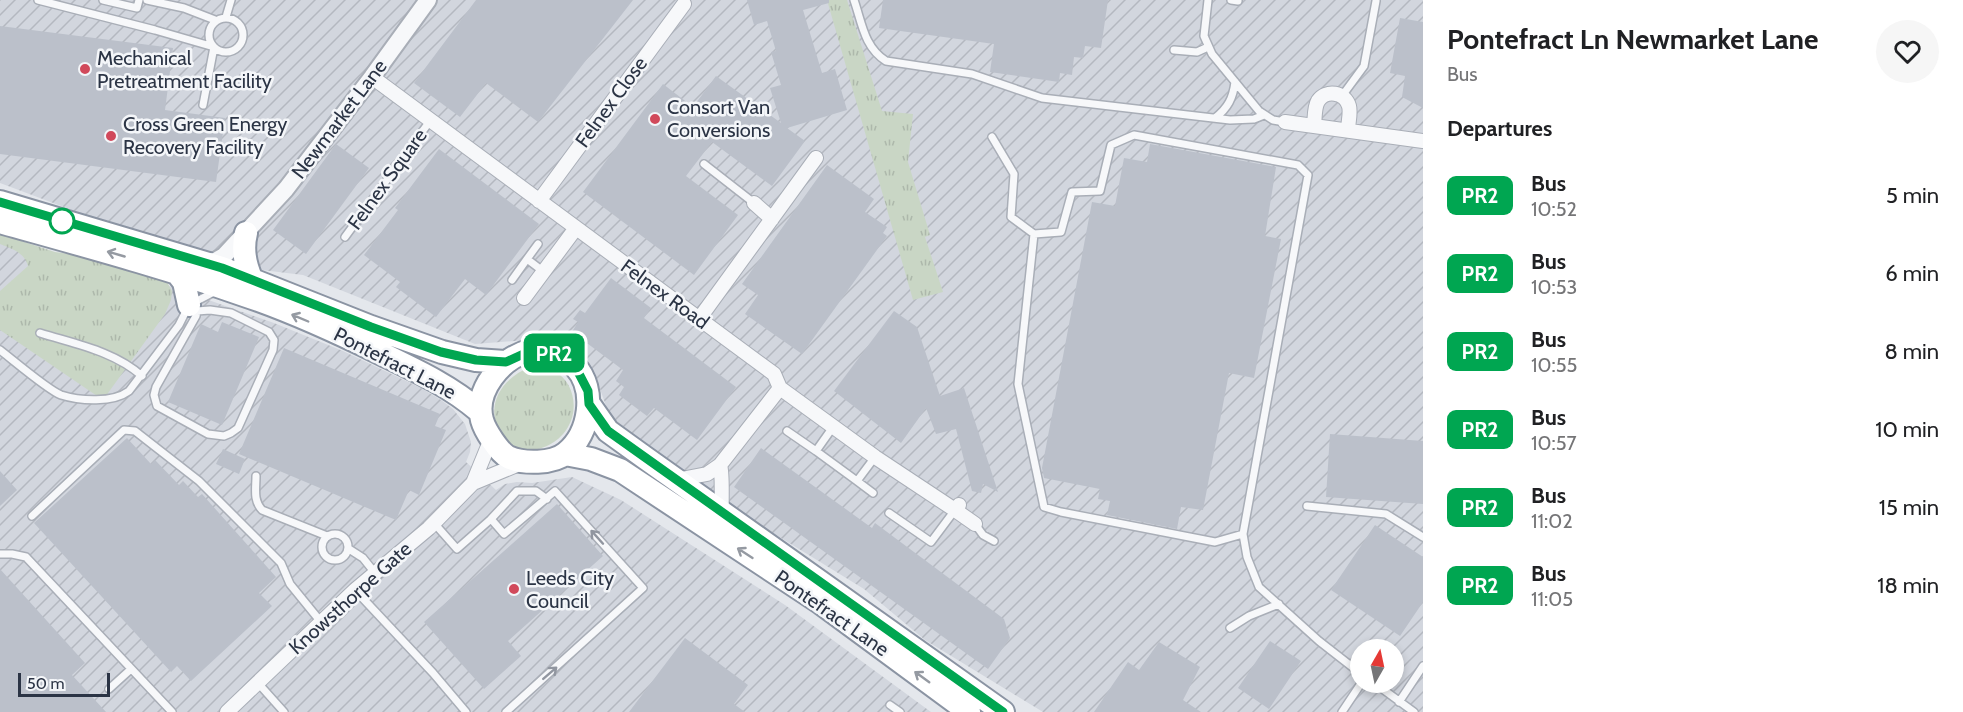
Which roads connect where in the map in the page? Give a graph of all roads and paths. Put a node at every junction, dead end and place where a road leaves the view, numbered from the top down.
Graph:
1 (38, 0) edge
2 (103, 0) edge
3 (139, 0) edge
4 (147, 0) edge
5 (231, 0) edge
6 (428, 0) edge
7 (854, 0) edge
8 (1208, 0) edge
9 (1376, 1) edge
10 (56, 2) edge
11 (685, 2) edge
12 (226, 17) junction
13 (215, 20) junction
14 (214, 47) junction
15 (1208, 47) junction
16 (1174, 50) dead end
17 (372, 78) junction
18 (1235, 82) junction
19 (1342, 96) junction
20 (203, 105) dead end
21 (1264, 115) junction
22 (1215, 118) junction
23 (430, 121) junction
24 (1286, 122) joint
25 (1314, 126) junction
26 (1348, 130) junction
27 (992, 137) dead end
28 (1423, 141) edge
29 (816, 158) dead end
30 (704, 164) dead end
31 (539, 201) junction
32 (0, 202) edge
33 (754, 203) joint
34 (772, 219) junction
35 (0, 222) edge
36 (576, 228) junction
37 (246, 233) junction
38 (1034, 234) junction
39 (345, 237) dead end
40 (538, 244) dead end
41 (527, 259) junction
42 (204, 262) junction
43 (544, 272) junction
44 (177, 273) junction
45 (252, 280) junction
46 (512, 280) dead end
47 (224, 288) junction
48 (524, 298) dead end
49 (193, 308) junction
50 (699, 319) junction
51 (40, 333) dead end
52 (0, 350) edge
53 (506, 362) junction
54 (142, 376) junction
55 (780, 388) junction
56 (589, 404) junction
57 (479, 411) junction
58 (833, 427) junction
59 (787, 431) dead end
60 (491, 439) junction
61 (816, 451) junction
62 (565, 454) junction
63 (875, 456) junction
64 (526, 461) junction
65 (720, 465) junction
66 (256, 476) dead end
67 (676, 480) junction
68 (856, 480) junction
69 (473, 483) junction
70 (873, 493) dead end
71 (547, 499) junction
72 (1307, 506) dead end
73 (957, 508) junction
74 (722, 513) junction
75 (889, 513) dead end
76 (32, 516) dead end
77 (490, 519) junction
78 (434, 523) junction
79 (975, 524) joint
80 (1243, 534) junction
81 (327, 537) junction
82 (1423, 537) edge
83 (994, 542) dead end
84 (349, 549) junction
85 (0, 554) edge
86 (375, 573) junction
87 (355, 590) junction
88 (1279, 604) junction
89 (321, 622) junction
90 (1230, 628) dead end
91 (1350, 665) edge
92 (1423, 666) edge
93 (131, 669) junction
94 (258, 683) junction
95 (109, 689) dead end
96 (1355, 693) edge
97 (1387, 693) edge
98 (1399, 702) junction
99 (890, 705) dead end
100 (172, 712) edge
101 (227, 712) edge
102 (284, 712) edge
103 (466, 712) edge
104 (506, 712) edge
105 (900, 712) edge
106 (969, 712) edge
107 (1003, 712) edge
108 (1342, 712) edge
109 (1413, 712) edge

1 - 10 lane
2 - 3 lane
4 - 13 lane
5 - 12 lane
6 - 17 street, Newmarket Lane
7 - 22 lane
8 - 15 lane
9 - 19 lane
10 - 14 lane
11 - 31 street, Felnex Close
12 - 13 lane
12 - 14 lane
13 - 14 lane
14 - 20 lane
15 - 16 lane
15 - 18 lane
17 - 23 street, Felnex Road
17 - 37 street, Newmarket Lane
18 - 21 lane
18 - 22 lane
19 - 25 street
19 - 26 street
21 - 22 lane
21 - 24 lane
23 - 31 street, Felnex Road
23 - 39 lane, Felnex Square
24 - 25 street
25 - 26 street
26 - 28 street
27 - 38 lane
29 - 34 street
30 - 33 lane
31 - 36 street, Felnex Road
32 - 42 highway, Pontefract Lane
33 - 34 street
34 - 50 street
44 -> 35 highway, Pontefract Lane
36 - 43 street
36 - 50 street, Felnex Road
37 - 42 street, Newmarket Lane
37 - 45 highway
38 - 80 lane
38 - 80 lane
40 - 41 lane
41 - 43 lane
41 - 46 lane
42 - 45 highway, Pontefract Lane
43 - 48 street
44 - 47 highway, Pontefract Lane
44 - 49 highway
45 - 53 highway, Pontefract Lane
47 - 49 lane
57 -> 47 highway, Pontefract Lane
49 - 49 lane
49 - 54 lane
50 - 55 street, Felnex Road
51 - 54 lane
52 - 54 lane
53 - 56 highway
53 - 57 highway
55 - 58 street, Felnex Road
55 - 65 street
56 - 62 highway
56 - 67 highway, Pontefract Lane
57 - 60 highway
58 - 61 lane
58 - 63 street, Felnex Road
59 - 61 lane
60 - 64 highway
60 - 69 street, Knowsthorpe Gate
61 - 68 lane
62 - 64 highway
106 -> 62 highway, Pontefract Lane
63 - 68 lane
63 - 73 street, Felnex Road
64 - 69 street, Knowsthorpe Gate
65 - 67 street
65 - 74 street
66 - 81 lane
67 - 74 highway, Pontefract Lane
68 - 70 lane
69 - 78 street, Knowsthorpe Gate
71 - 77 lane
71 - 77 lane
104 -> 71 lane
72 - 82 lane
73 - 75 lane
73 - 79 street, Felnex Road
74 - 107 highway, Pontefract Lane
76 - 89 lane
77 - 78 lane
78 - 86 street, Knowsthorpe Gate
79 - 83 lane
80 - 88 lane
81 - 84 lane
81 - 84 lane
84 - 86 lane
85 - 93 lane
86 - 87 street, Knowsthorpe Gate
87 - 89 street, Knowsthorpe Gate
87 - 103 lane
88 - 90 lane
88 - 91 lane
89 - 94 street, Knowsthorpe Gate
92 - 98 lane
93 - 95 lane
93 - 100 lane
94 - 101 street, Knowsthorpe Gate
94 - 102 lane
96 - 108 lane
97 - 98 lane
98 - 109 lane
99 - 105 lane

